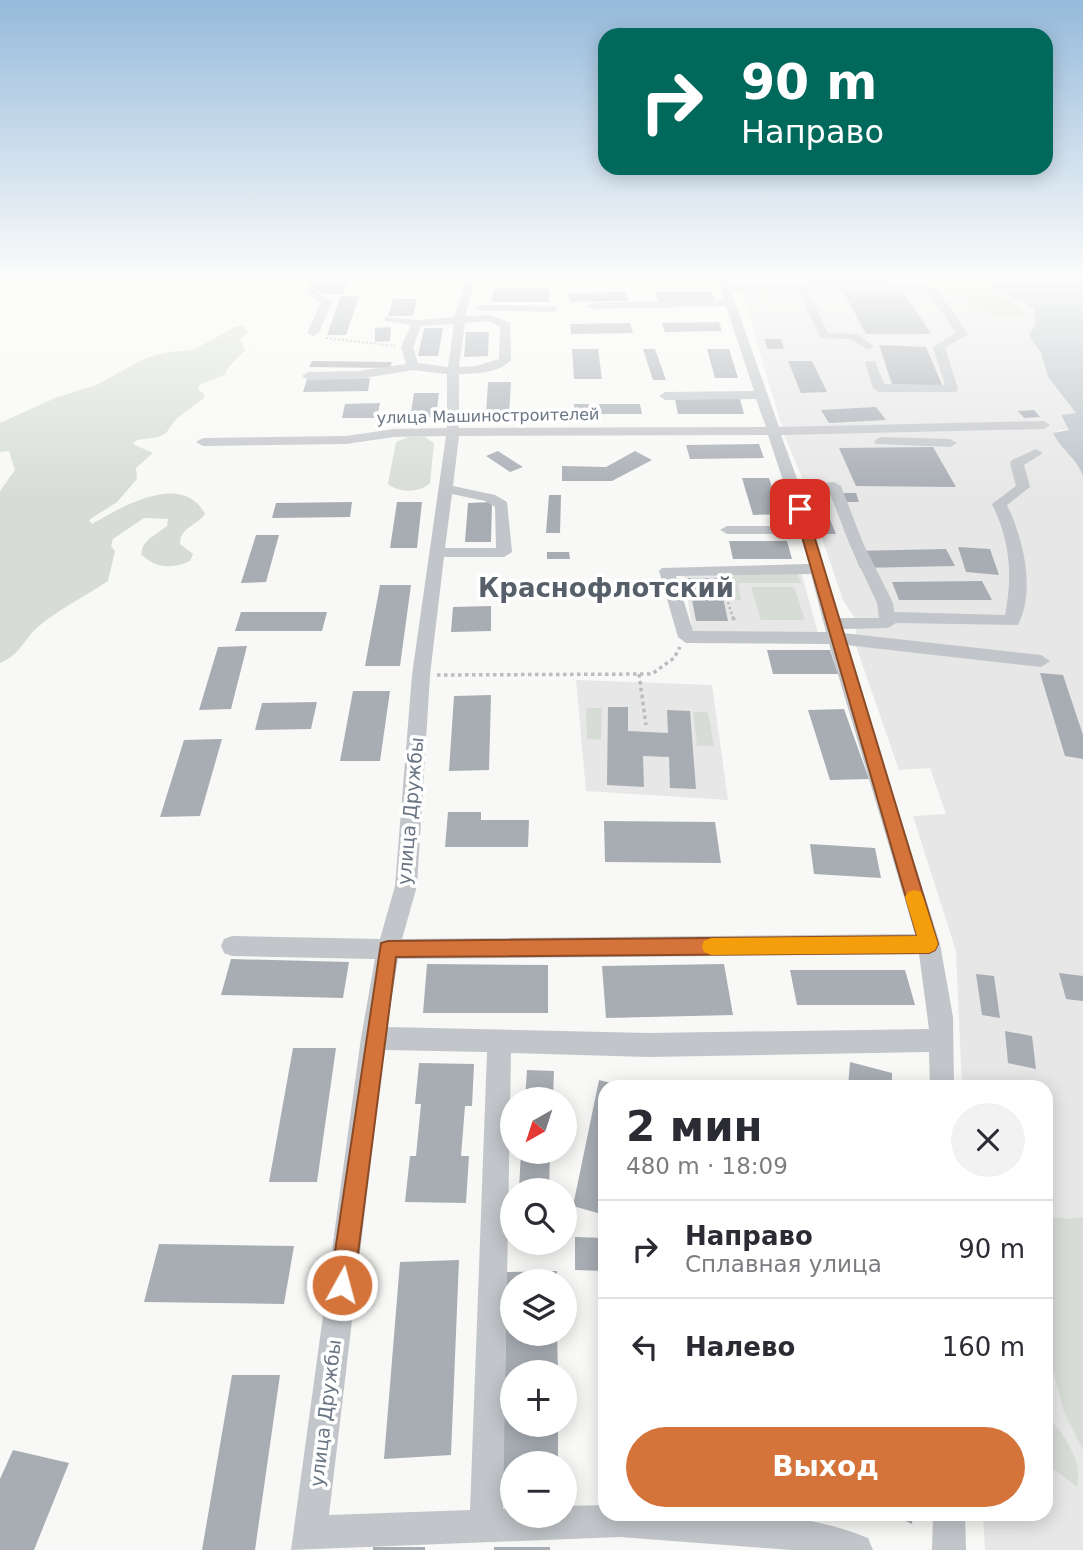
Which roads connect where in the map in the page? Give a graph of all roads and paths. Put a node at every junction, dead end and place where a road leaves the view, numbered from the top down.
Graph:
1 (409, 351) edge
2 (456, 351) edge
3 (505, 351) edge
4 (747, 351) edge
5 (940, 351) edge
6 (871, 363) dead end
7 (413, 366) junction
8 (453, 371) junction
9 (309, 376) dead end
10 (762, 395) junction
11 (665, 396) dead end
12 (1044, 425) dead end
13 (453, 432) junction
14 (776, 435) junction
15 (204, 442) dead end
16 (950, 443) dead end
17 (1036, 453) dead end
18 (447, 489) junction
19 (793, 489) junction
20 (727, 530) dead end
21 (807, 530) junction
22 (436, 553) junction
23 (718, 569) junction
24 (817, 569) junction
25 (887, 617) junction
26 (834, 631) junction
27 (686, 637) junction
28 (739, 638) junction
29 (1041, 662) dead end
30 (639, 674) junction
31 (421, 675) junction
32 (646, 725) dead end
33 (929, 944) junction
34 (232, 946) dead end
35 (388, 949) junction
36 (373, 1038) junction
37 (941, 1040) junction
38 (499, 1041) junction
39 (942, 1080) edge
40 (949, 1521) edge
41 (486, 1525) junction
42 (309, 1541) edge
43 (856, 1550) edge
44 (949, 1550) edge

1 - 7 street
2 - 8 street, улица Дружбы
3 - 8 street
4 - 10 street
5 - 6 street
7 - 8 street
7 - 9 street
8 - 13 street, улица Дружбы
10 - 11 street
10 - 14 street
12 - 14 street
13 - 14 street, улица Машиностроителей
13 - 15 street, улица Машиностроителей
13 - 18 street, улица Дружбы
14 - 16 street
14 - 19 street
17 - 25 street
18 - 22 street, улица Дружбы
18 - 22 street
19 - 21 street
19 - 25 street
20 - 21 lane
21 - 24 street
22 - 31 street, улица Дружбы
23 - 24 lane
23 - 27 lane
23 - 28 path
24 - 26 street
25 - 26 street
26 - 28 lane
26 - 29 street
26 - 33 street
27 - 28 lane
27 - 30 path
30 - 31 path
30 - 32 path
31 - 35 street, улица Дружбы
33 - 35 street
33 - 37 street
34 - 35 street
35 - 36 street, улица Дружбы
36 - 38 street
36 - 42 street, улица Дружбы
37 - 38 street
37 - 39 street
38 - 41 street
40 - 44 street
41 - 42 street
41 - 43 street

